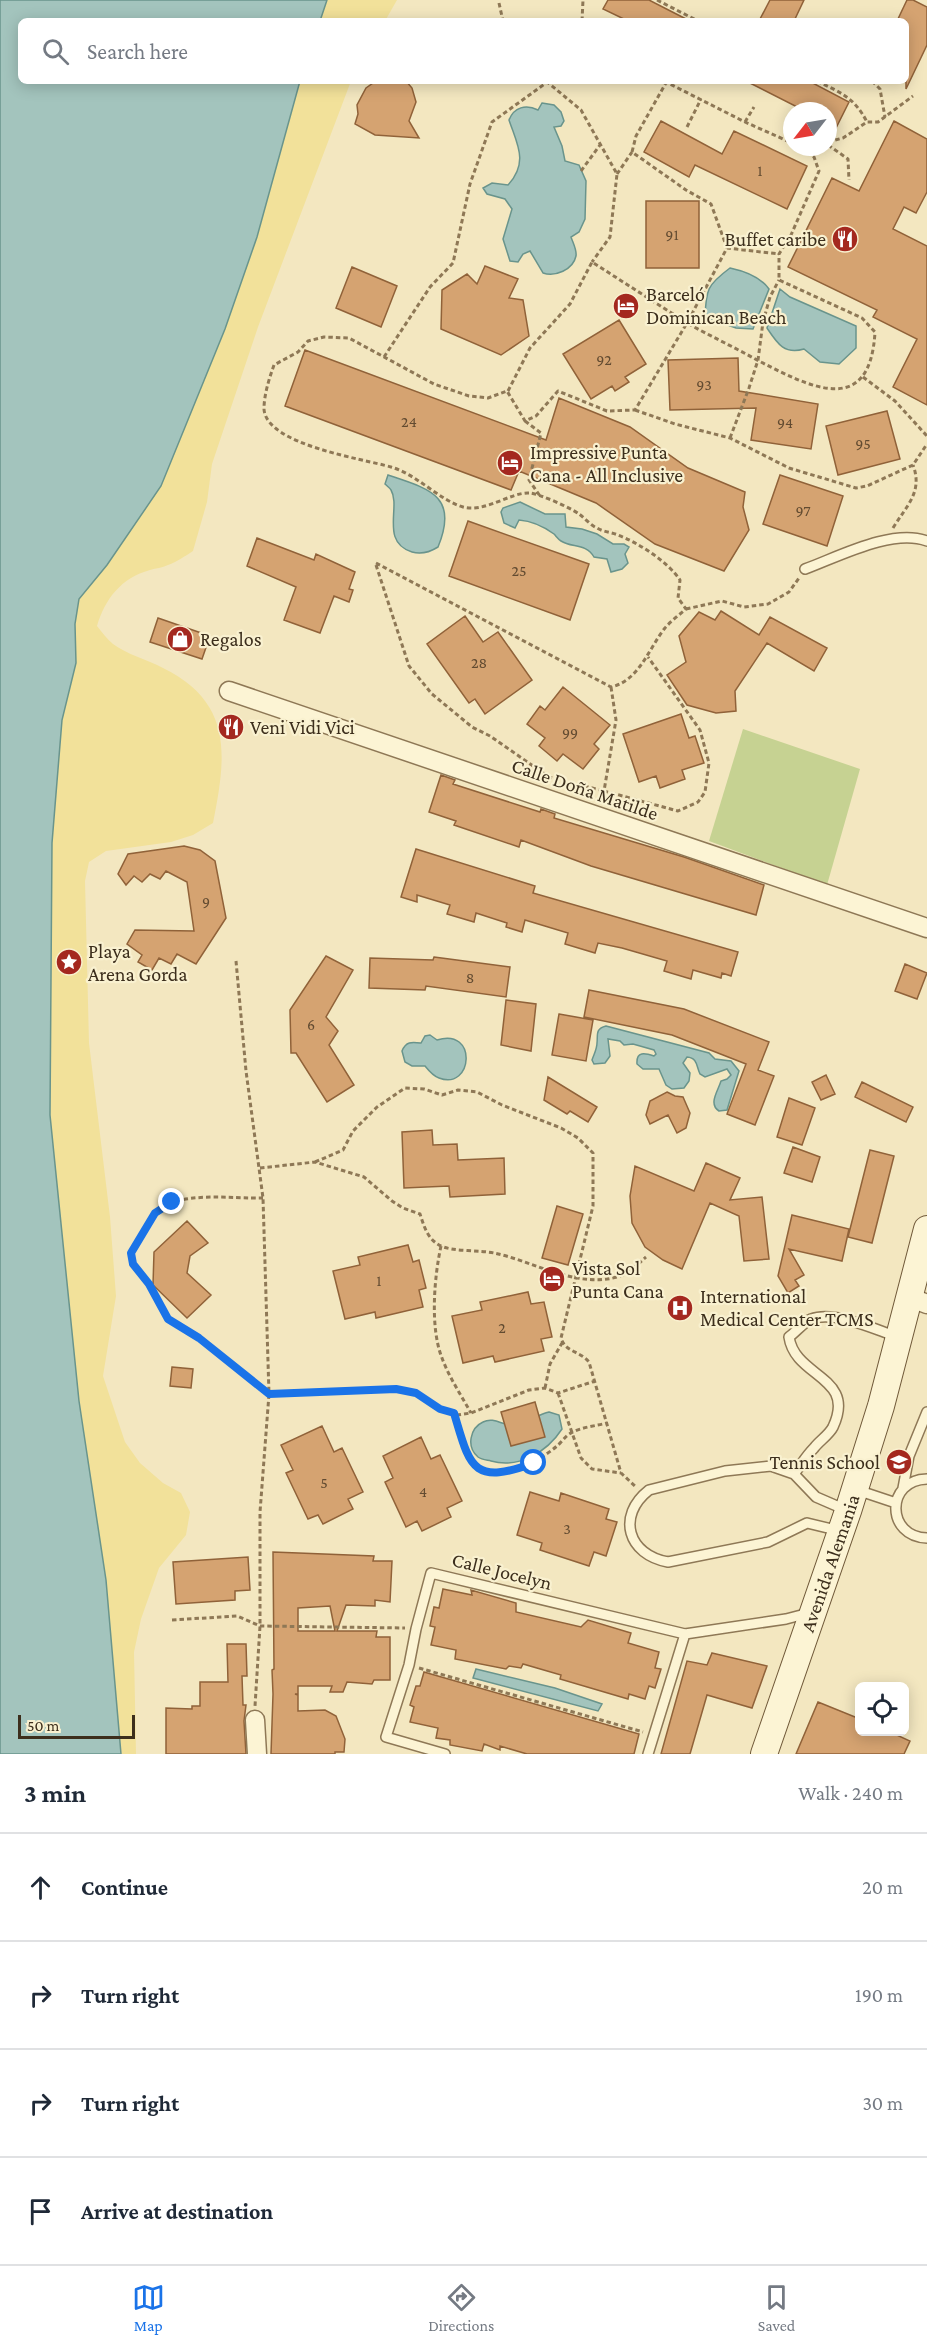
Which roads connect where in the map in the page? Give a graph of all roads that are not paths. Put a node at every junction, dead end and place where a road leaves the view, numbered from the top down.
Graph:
1 (927, 541) edge
2 (805, 569) road end
3 (229, 691) dead end
4 (927, 928) edge
5 (927, 1229) edge
6 (918, 1301) edge
7 (899, 1338) junction
8 (927, 1412) edge
9 (794, 1474) junction
10 (927, 1479) edge
11 (903, 1488) junction
12 (896, 1503) junction
13 (848, 1510) junction
14 (927, 1538) edge
15 (814, 1612) junction
16 (685, 1634) junction
17 (255, 1720) road end
18 (257, 1754) edge
19 (445, 1754) edge
20 (648, 1754) edge
21 (764, 1754) edge

1 - 2 lane
3 - 4 street, Calle Doña Matilde
5 - 6 street, Avenida Alemania
6 - 7 street, Avenida Alemania
7 - 9 lane
7 - 13 street, Avenida Alemania
8 - 11 lane
9 - 13 lane
9 - 13 lane
10 - 11 lane
11 - 12 lane
12 - 13 lane
12 - 14 lane
13 - 15 street, Avenida Alemania
15 - 16 lane, Calle Jocelyn
15 - 21 street, Avenida Alemania
16 - 19 lane, Calle Jocelyn
16 - 20 lane
17 - 18 street

